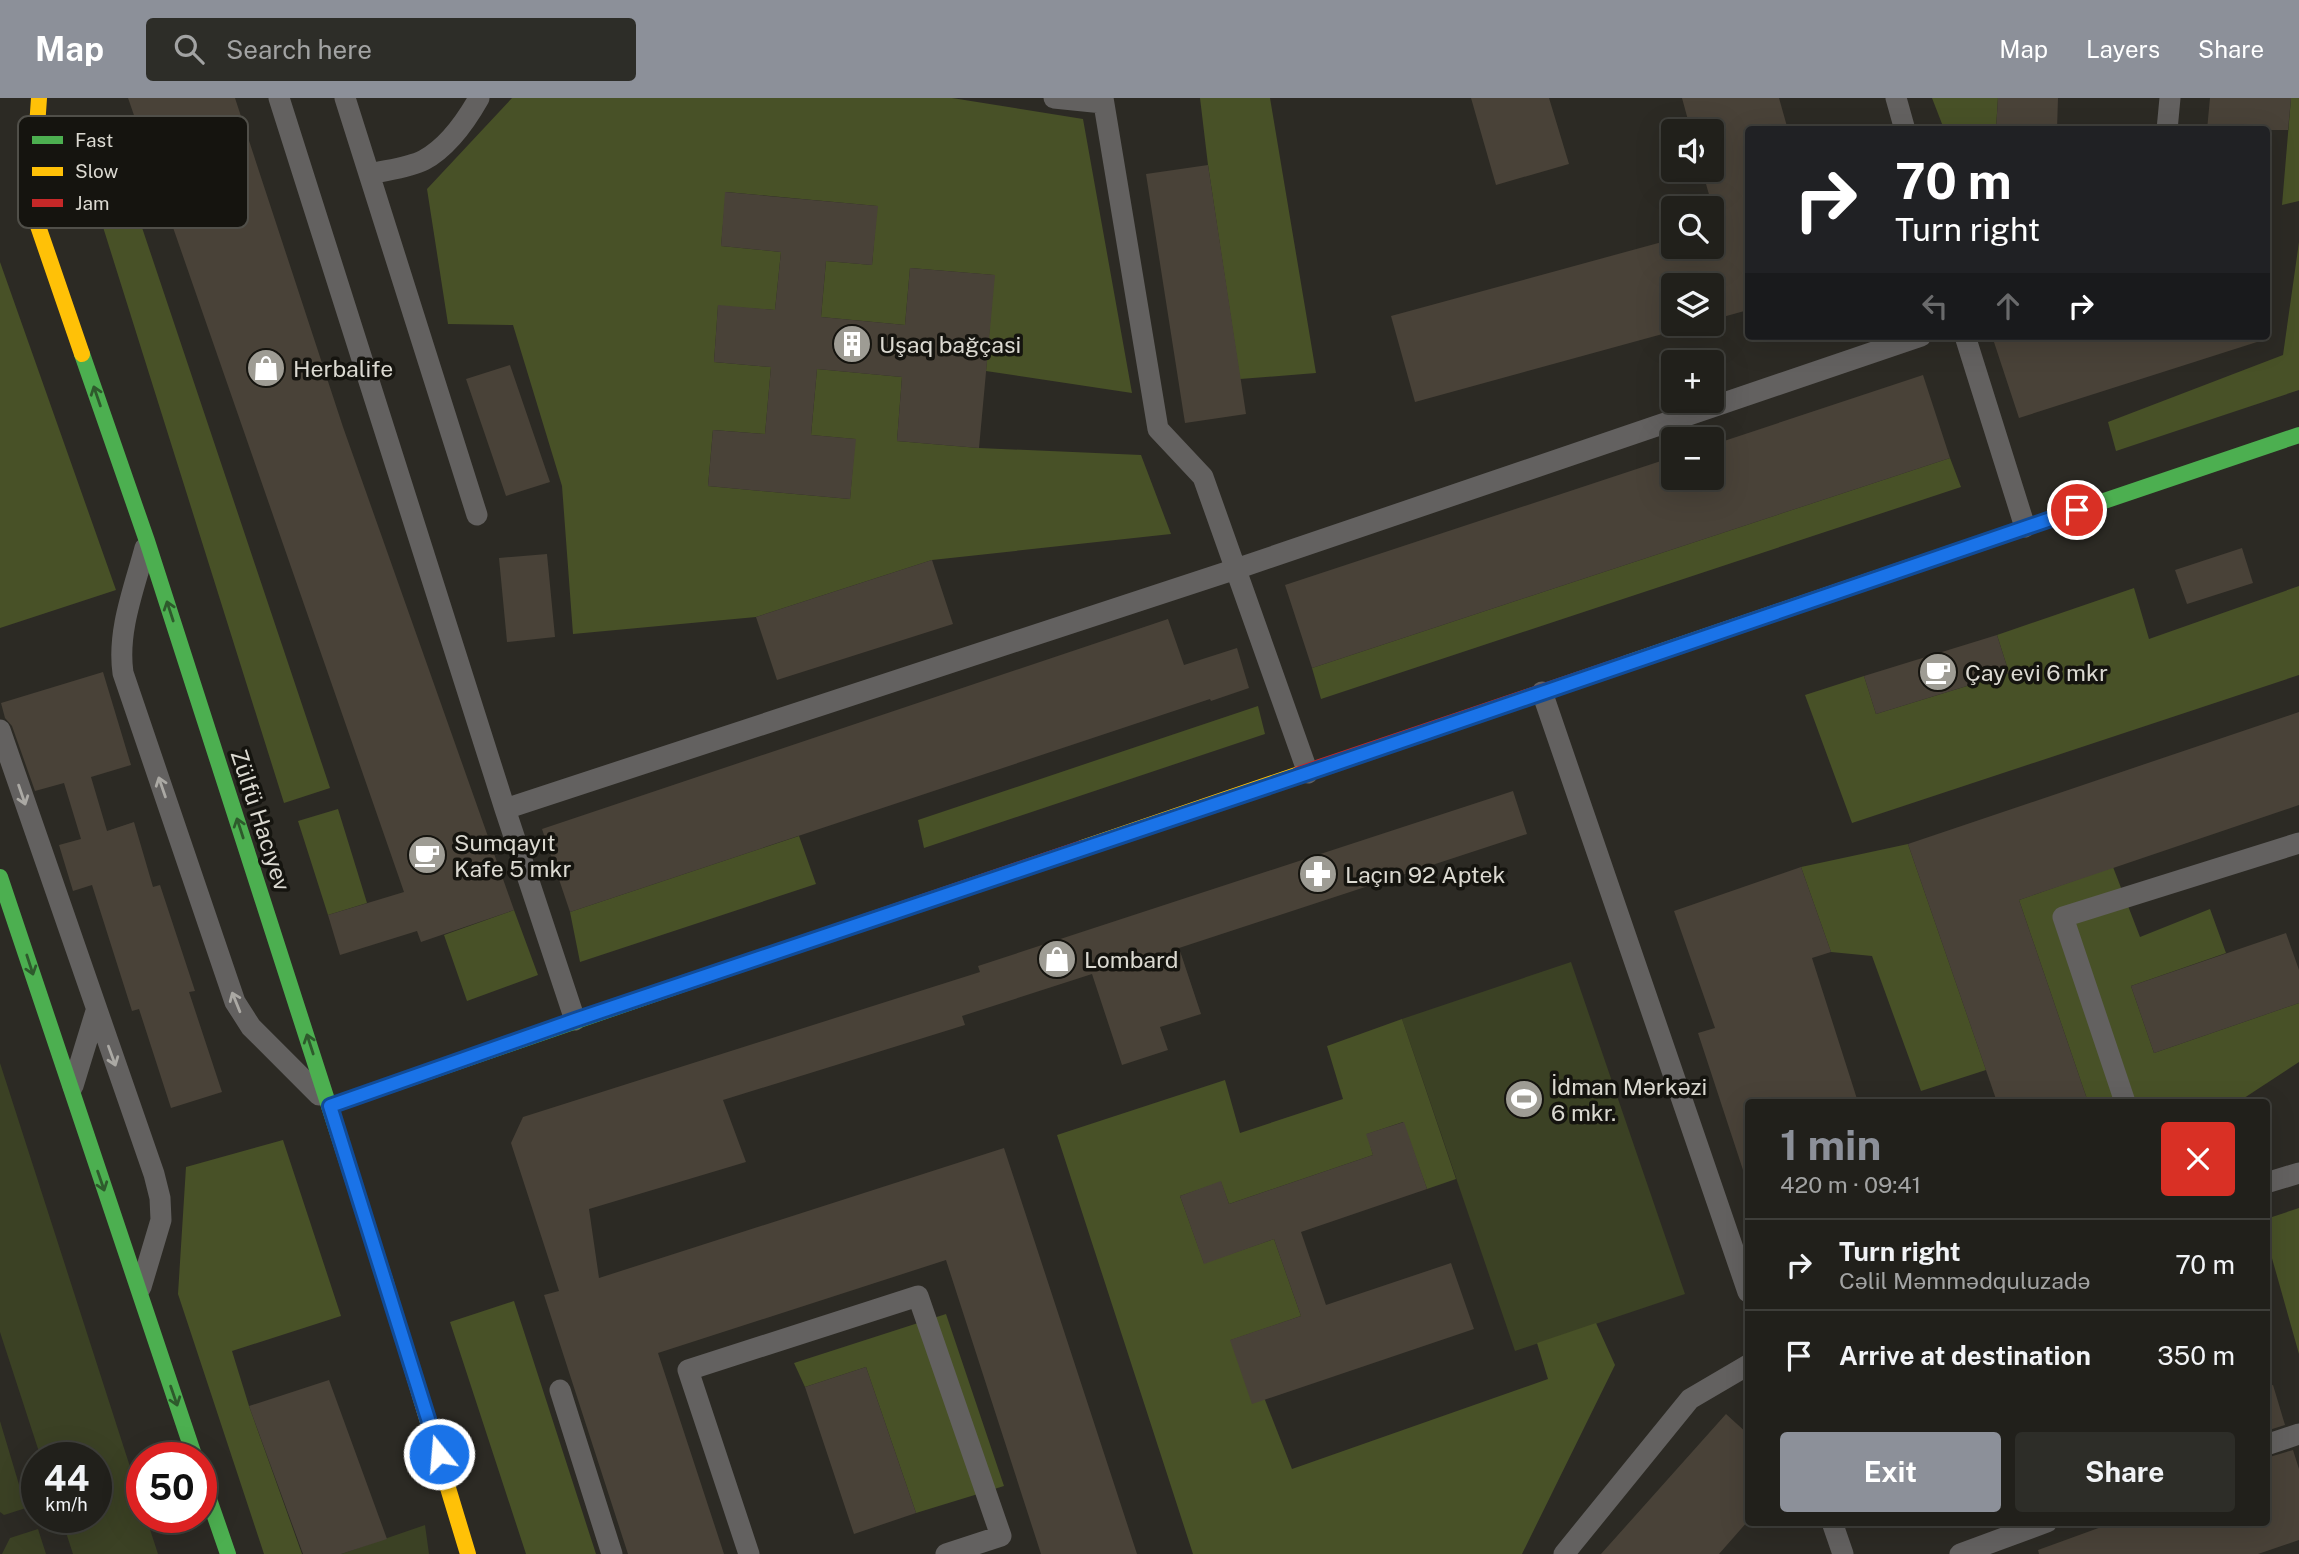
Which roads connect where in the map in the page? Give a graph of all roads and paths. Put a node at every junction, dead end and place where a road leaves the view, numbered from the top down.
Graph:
1 (39, 98) edge
2 (279, 98) edge
3 (345, 98) edge
4 (479, 98) edge
5 (1054, 98) edge
6 (1896, 98) edge
7 (2170, 98) edge
8 (1103, 101) edge
9 (38, 116) edge
10 (1904, 126) edge
11 (2167, 126) edge
12 (370, 174) junction
13 (39, 228) edge
14 (1909, 340) edge
15 (1966, 340) edge
16 (2299, 435) edge
17 (477, 515) dead end
18 (2025, 527) junction
19 (147, 541) junction
20 (1236, 569) junction
21 (1542, 692) junction
22 (0, 730) edge
23 (1308, 773) junction
24 (505, 809) junction
25 (2299, 844) edge
26 (0, 877) edge
27 (0, 906) edge
28 (18, 929) junction
29 (96, 1011) junction
30 (575, 1020) junction
31 (71, 1093) junction
32 (2124, 1099) edge
33 (330, 1106) junction
34 (2299, 1173) edge
35 (2270, 1182) edge
36 (1745, 1283) edge
37 (139, 1293) junction
38 (1745, 1367) edge
39 (560, 1390) dead end
40 (2299, 1434) edge
41 (190, 1442) edge
42 (2270, 1444) edge
43 (217, 1522) edge
44 (1833, 1526) edge
45 (2036, 1526) edge
46 (228, 1554) edge
47 (467, 1554) edge
48 (612, 1554) edge
49 (748, 1554) edge
50 (946, 1554) edge
51 (1564, 1554) edge
52 (1843, 1554) edge
53 (1961, 1554) edge

9 -> 1 main road, Zülfü Hacıyev
2 - 24 lane
3 - 12 lane
4 - 12 lane
5 - 8 lane
6 - 10 lane
7 - 11 lane
8 - 20 lane
12 - 17 lane
19 -> 13 main road, Zülfü Hacıyev
14 - 20 lane
15 - 18 lane
16 - 18 main road
18 - 21 main road
33 -> 19 main road, Zülfü Hacıyev
33 -> 19 lane
20 - 23 lane
20 - 24 lane
21 - 23 main road
21 - 36 lane
22 -> 29 lane
23 - 30 main road
24 - 30 lane
25 - 32 lane
26 - 28 main road
27 - 28 main road
28 -> 31 main road
29 - 31 lane
29 -> 37 lane
30 - 33 main road
31 -> 37 main road
33 - 47 main road, Zülfü Hacıyev
34 - 35 lane
37 -> 41 main road
38 - 51 lane
39 - 48 lane
40 - 42 lane
43 - 46 main road
44 - 52 lane
45 - 53 lane
49 - 50 lane

